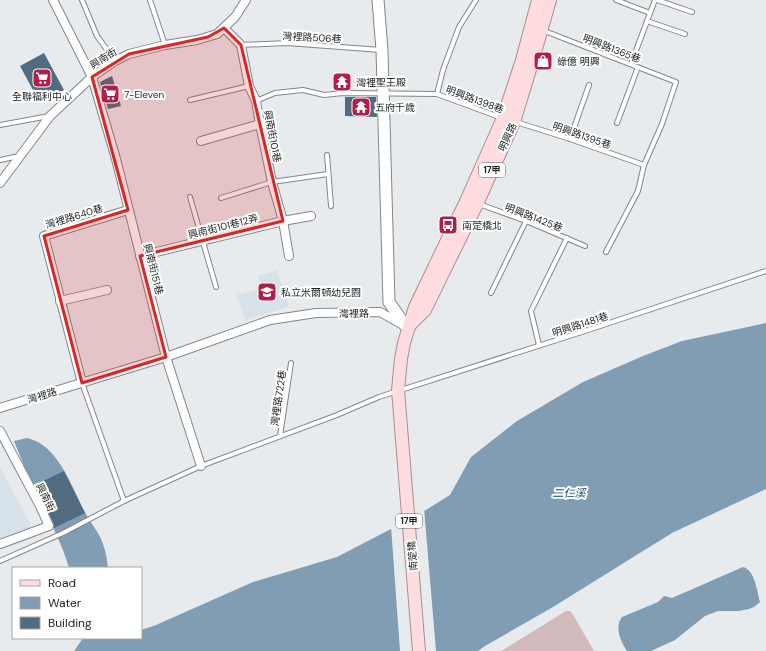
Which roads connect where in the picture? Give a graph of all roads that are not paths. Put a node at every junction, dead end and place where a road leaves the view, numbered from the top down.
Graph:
1 (53, 0) edge
2 (82, 0) edge
3 (150, 0) edge
4 (246, 0) edge
5 (378, 0) edge
6 (476, 0) edge
7 (538, 0) edge
8 (550, 0) edge
9 (616, 0) edge
10 (656, 0) edge
11 (692, 12) dead end
12 (650, 13) junction
13 (647, 21) junction
14 (224, 28) junction
15 (542, 30) junction
16 (685, 34) dead end
17 (241, 44) junction
18 (165, 45) junction
19 (382, 50) junction
20 (115, 61) junction
21 (631, 64) junction
22 (638, 67) junction
23 (92, 77) junction
24 (589, 85) dead end
25 (249, 86) junction
26 (383, 94) junction
27 (437, 94) junction
28 (190, 100) dead end
29 (256, 101) junction
30 (50, 116) junction
31 (508, 120) junction
32 (616, 123) dead end
33 (260, 124) junction
34 (0, 125) edge
35 (570, 139) junction
36 (201, 141) dead end
37 (327, 154) dead end
38 (20, 155) junction
39 (0, 160) edge
40 (644, 165) junction
41 (328, 174) junction
42 (272, 182) junction
43 (0, 183) edge
44 (190, 197) dead end
45 (221, 198) dead end
46 (477, 204) junction
47 (331, 206) dead end
48 (128, 210) junction
49 (311, 216) dead end
50 (283, 221) junction
51 (526, 221) junction
52 (567, 238) junction
53 (204, 241) junction
54 (586, 246) dead end
55 (606, 252) dead end
56 (140, 256) junction
57 (289, 256) dead end
58 (766, 271) edge
59 (216, 287) dead end
60 (107, 290) dead end
61 (491, 293) dead end
62 (60, 301) junction
63 (408, 328) junction
64 (539, 345) junction
65 (166, 357) junction
66 (291, 363) dead end
67 (82, 383) junction
68 (398, 390) junction
69 (0, 408) edge
70 (0, 432) edge
71 (280, 436) junction
72 (201, 466) junction
73 (124, 501) junction
74 (0, 544) edge
75 (0, 561) edge
76 (419, 651) edge

1 - 23 street, 興南街151巷
2 - 20 lane
3 - 18 lane
4 - 14 street, 興南街
5 - 19 street
6 - 27 lane, 明興路1398巷
7 - 31 main road, 明興路 / 17甲
8 - 15 main road, 明興路 / 17甲
9 - 12 lane
10 - 11 lane
10 - 12 lane
12 - 13 lane
13 - 16 lane
13 - 21 lane
14 - 17 street
14 - 18 street, 興南街
15 - 21 lane, 明興路1365巷
15 - 31 main road, 明興路 / 17甲
17 - 19 lane, 灣裡路506巷
17 - 25 street, 興南街101巷
18 - 20 street, 興南街
19 - 26 street
20 - 23 street, 興南街
21 - 22 lane, 明興路1365巷
22 - 32 lane
22 - 40 lane, 明興路1365巷
23 - 30 street, 興南街
23 - 48 street, 興南街151巷
24 - 35 lane
25 - 28 lane
25 - 29 street, 興南街101巷
26 - 27 lane
26 - 29 lane
26 - 63 street
27 - 31 lane, 明興路1398巷
29 - 33 street, 興南街101巷
30 - 34 lane
30 - 38 street, 興南街
31 - 35 lane, 明興路1395巷
31 - 46 main road, 明興路 / 17甲
31 - 63 main road, 明興路 / 17甲
33 - 36 street
33 - 42 street, 興南街101巷
35 - 40 lane, 明興路1395巷
37 - 41 lane
38 - 39 lane
38 - 43 street, 興南街
40 - 55 lane
41 - 42 lane
41 - 47 lane
42 - 45 lane
42 - 50 street, 興南街101巷
44 - 53 lane
46 - 51 lane, 明興路1425巷
46 - 63 main road, 明興路 / 17甲
48 - 56 street, 興南街151巷
48 - 62 street, 灣裡路640巷
49 - 50 street, 興南街101巷12弄
50 - 53 street, 興南街101巷12弄
50 - 57 street, 興南街101巷
51 - 52 lane, 明興路1425巷
51 - 61 lane
52 - 54 lane, 明興路1425巷
52 - 64 lane
53 - 56 street, 興南街101巷12弄
53 - 59 lane
56 - 65 street, 興南街151巷
58 - 64 lane, 明興路1481巷
60 - 62 street
62 - 67 street, 灣裡路640巷
63 - 65 street, 灣裡路
63 - 68 main road, 明興路 / 17甲
64 - 68 lane, 明興路1481巷
65 - 67 street, 灣裡路
65 - 72 street, 興南街151巷
66 - 71 lane, 灣裡路722巷
67 - 69 street, 灣裡路
67 - 73 lane
68 - 71 lane
68 - 76 main road, 南萣橋 / 17甲
70 - 74 street, 興南街
71 - 72 lane
72 - 73 lane
73 - 75 lane

